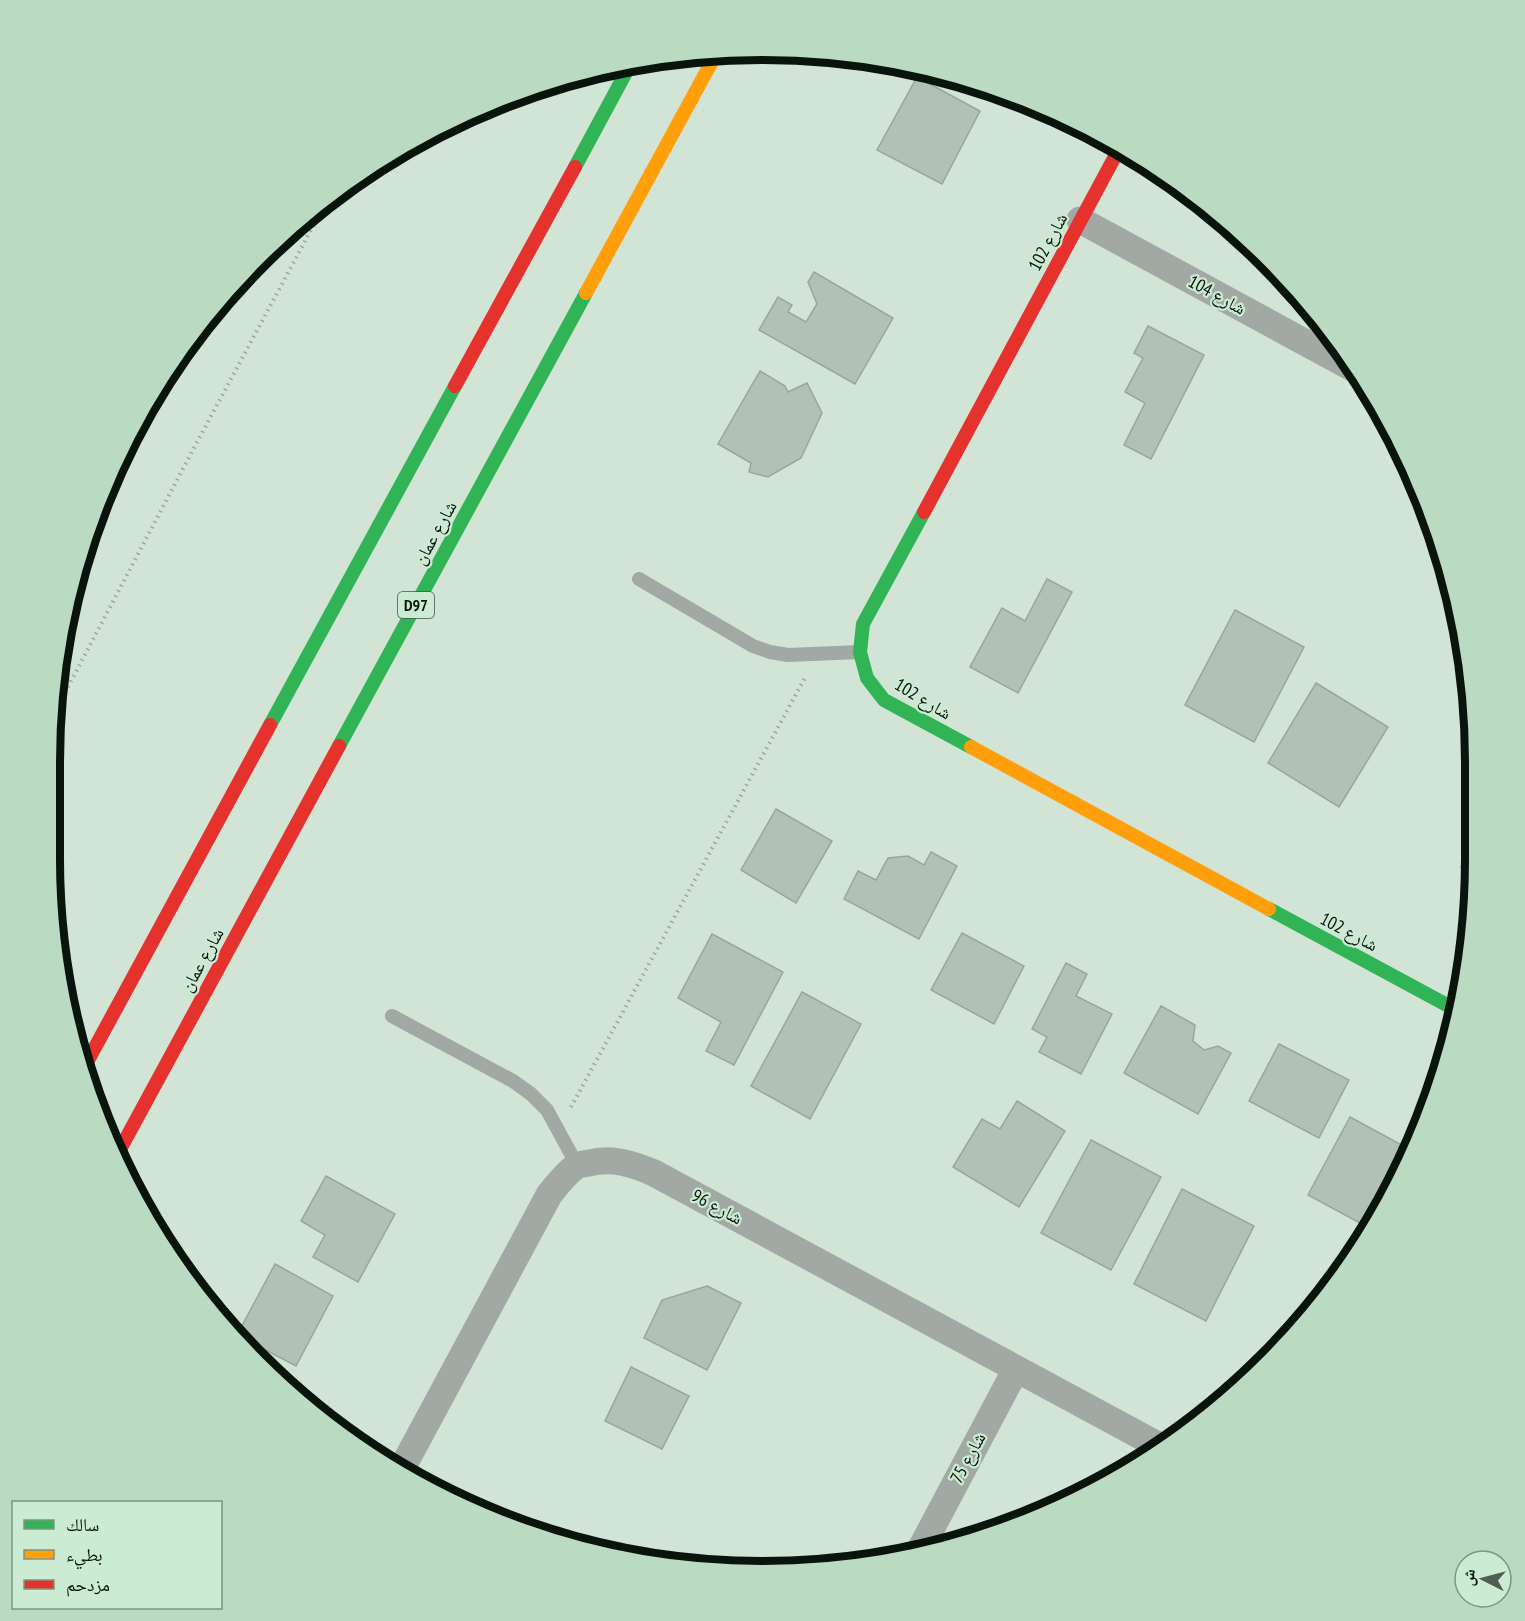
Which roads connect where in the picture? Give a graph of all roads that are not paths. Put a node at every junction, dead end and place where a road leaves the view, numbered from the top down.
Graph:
1 (711, 62) edge
2 (626, 73) edge
3 (1115, 155) edge
4 (1080, 220) junction
5 (1339, 361) edge
6 (639, 579) dead end
7 (860, 652) junction
8 (1449, 1006) edge
9 (392, 1016) dead end
10 (89, 1058) edge
11 (122, 1146) edge
12 (577, 1165) junction
13 (1016, 1369) junction
14 (1153, 1443) edge
15 (405, 1463) edge
16 (924, 1542) edge

1 - 11 main road, شارع عمان / D97
2 - 10 main road
3 - 4 main road, شارع 102
4 - 5 street, شارع 104
4 - 7 main road, شارع 102
6 - 7 lane
7 - 8 main road, شارع 102
9 - 12 lane
12 - 13 street, شارع 96
12 - 15 street
13 - 14 street, شارع 96
13 - 16 street, شارع 75

